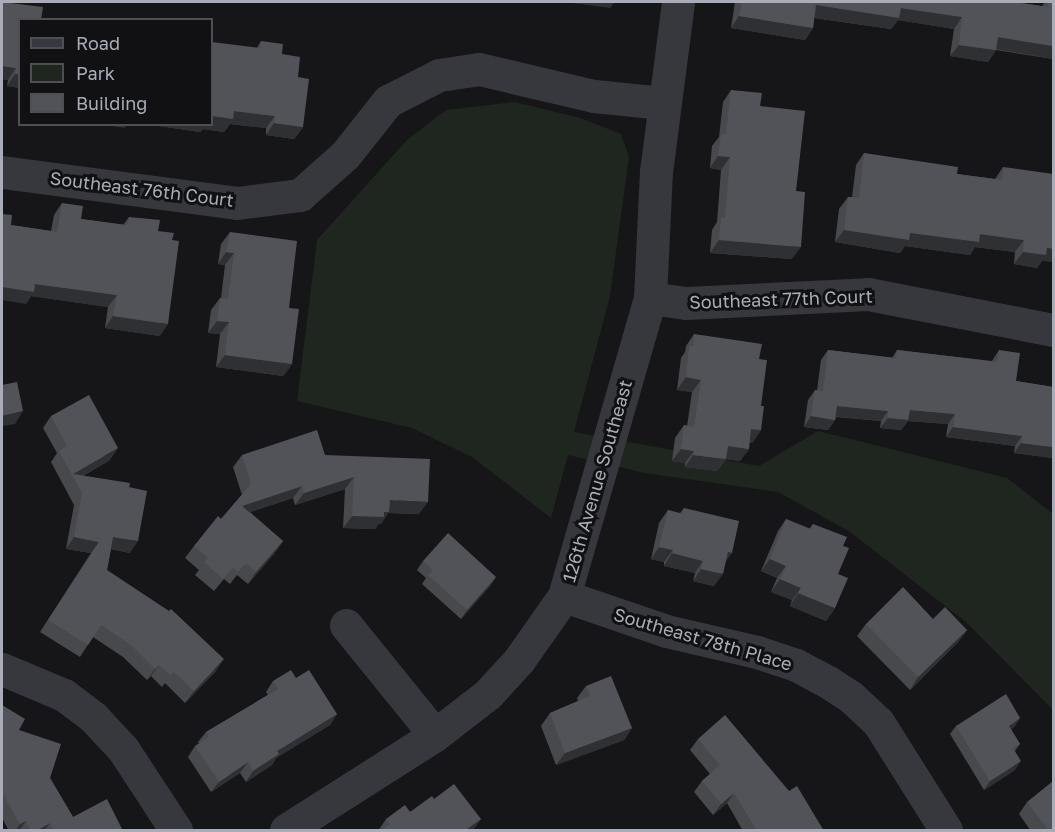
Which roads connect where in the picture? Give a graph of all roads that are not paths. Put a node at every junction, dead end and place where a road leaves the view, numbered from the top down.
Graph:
1 (678, 2) edge
2 (663, 103) junction
3 (2, 172) edge
4 (650, 297) junction
5 (1053, 330) edge
6 (564, 596) junction
7 (346, 625) dead end
8 (2, 669) edge
9 (435, 735) junction
10 (176, 831) edge
11 (286, 831) edge
12 (946, 831) edge

1 - 2 street, 126th Avenue Southeast
2 - 3 street, Southeast 76th Court
2 - 4 street, 126th Avenue Southeast
4 - 5 street, Southeast 77th Court
4 - 6 street, 126th Avenue Southeast
6 - 9 street, 126th Avenue Southeast
6 - 12 street, Southeast 78th Place
7 - 9 street
8 - 10 street
9 - 11 street, 126th Avenue Southeast

